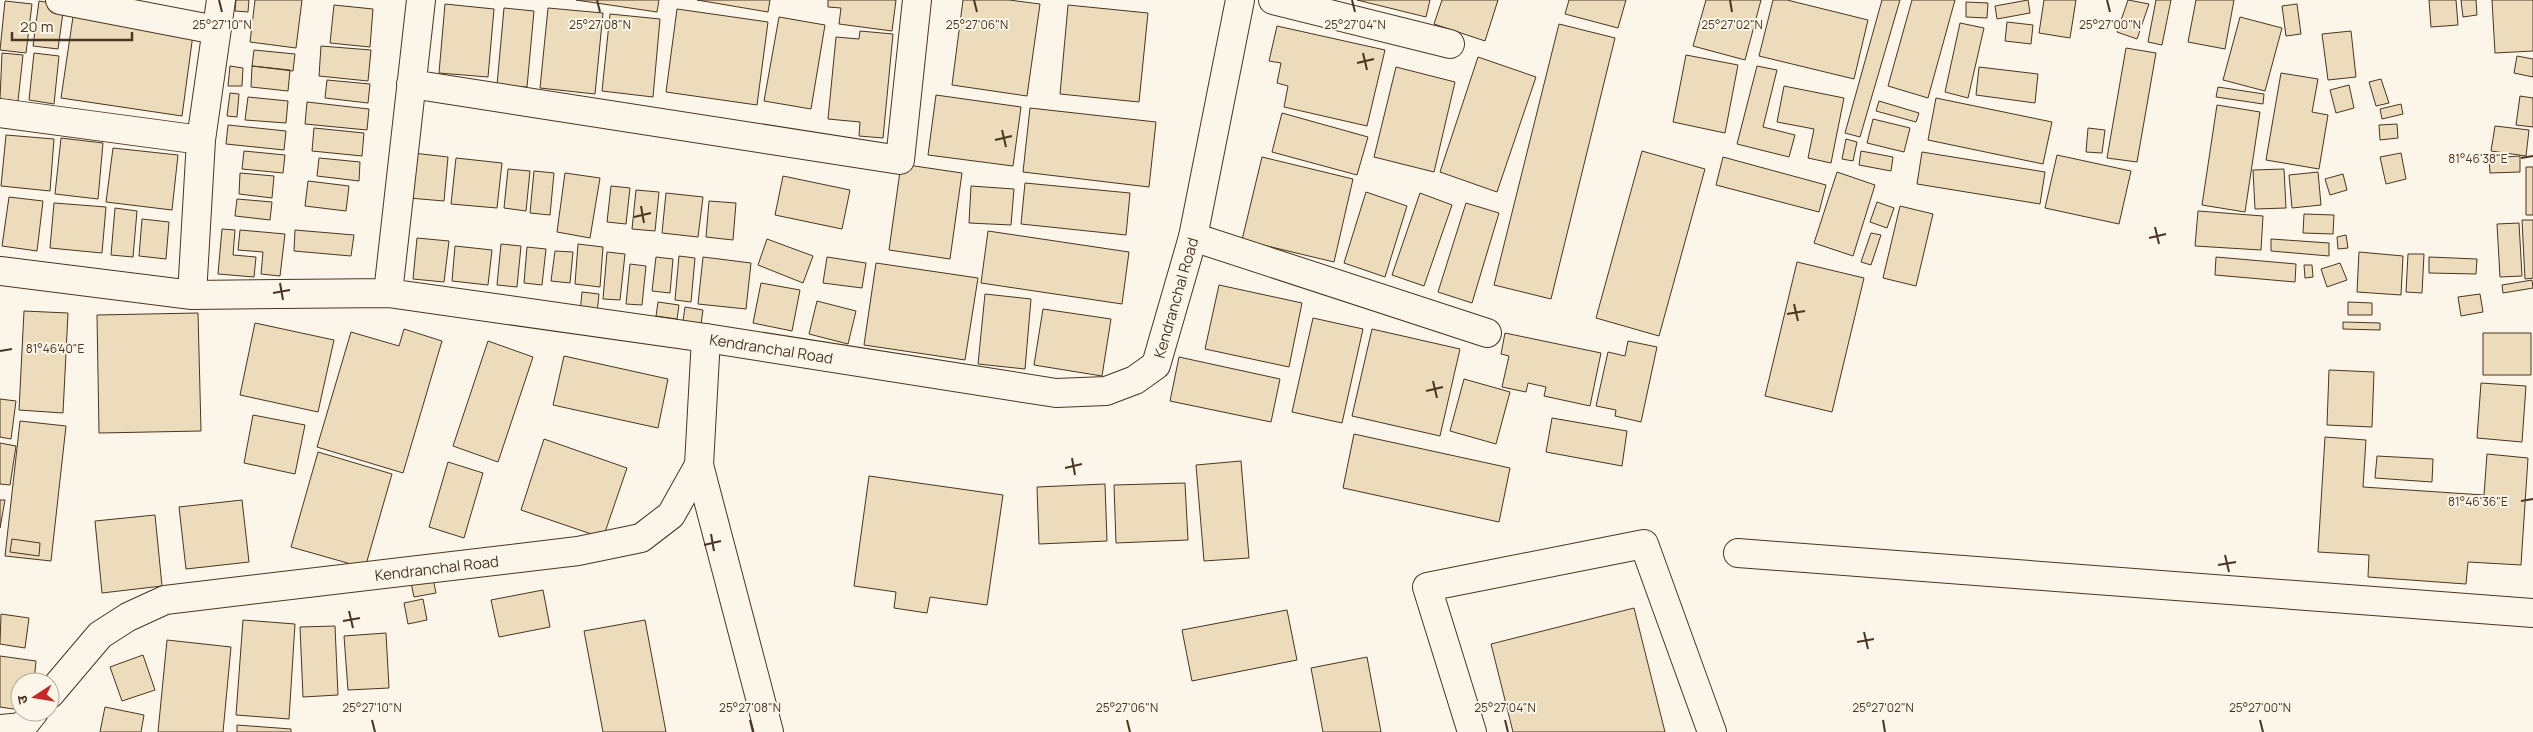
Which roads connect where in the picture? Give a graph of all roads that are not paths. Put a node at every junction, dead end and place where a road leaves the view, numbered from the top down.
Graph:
1 (60, 0) edge
2 (221, 0) edge
3 (421, 0) edge
4 (917, 0) edge
5 (1240, 0) edge
6 (1273, 0) edge
7 (216, 30) junction
8 (1450, 44) dead end
9 (411, 84) junction
10 (0, 113) edge
11 (201, 140) junction
12 (1193, 237) junction
13 (0, 271) edge
14 (388, 293) junction
15 (192, 295) junction
16 (1487, 333) dead end
17 (706, 338) junction
18 (699, 465) junction
19 (1738, 553) dead end
20 (2533, 613) edge
21 (60, 682) edge
22 (26, 722) edge
23 (0, 729) edge
24 (769, 732) edge
25 (1472, 732) edge
26 (1712, 732) edge

1 - 7 street
2 - 7 street
3 - 9 street
4 - 9 street
5 - 12 street, Kendranchal Road
6 - 8 street
7 - 11 street
9 - 14 street
10 - 11 street
11 - 15 street
12 - 16 street
12 - 17 street, Kendranchal Road
13 - 15 street
14 - 15 street
14 - 17 street
17 - 18 street, Kendranchal Road
18 - 21 street, Kendranchal Road
18 - 24 street
19 - 20 street
22 - 23 street
25 - 26 street

